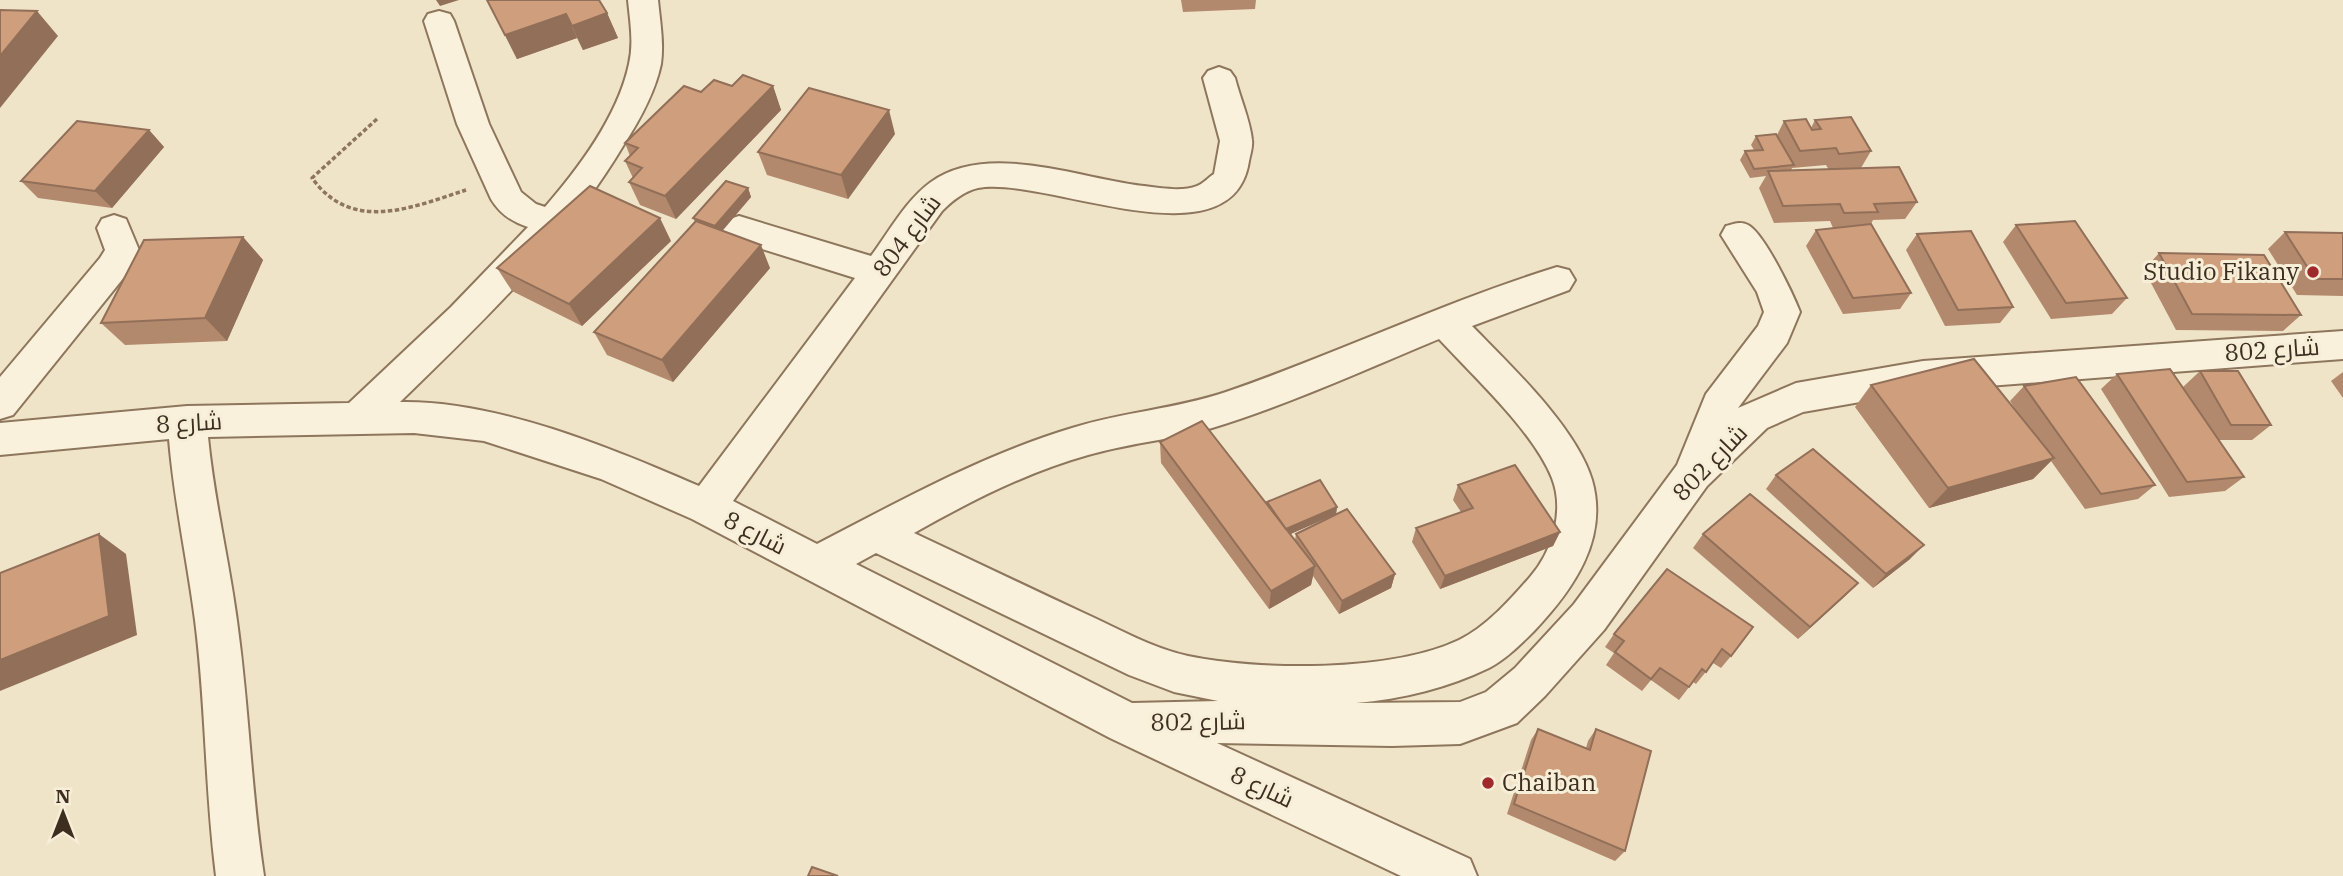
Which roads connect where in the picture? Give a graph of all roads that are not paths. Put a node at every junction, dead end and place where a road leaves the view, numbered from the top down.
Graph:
1 (643, 0) edge
2 (439, 21) dead end
3 (1219, 78) dead end
4 (551, 222) junction
5 (114, 228) dead end
6 (739, 229) dead end
7 (1738, 235) dead end
8 (880, 272) junction
9 (1557, 280) dead end
10 (1444, 320) junction
11 (2343, 345) edge
12 (0, 404) edge
13 (359, 418) junction
14 (187, 422) junction
15 (0, 439) edge
16 (1693, 474) junction
17 (706, 507) junction
18 (876, 534) junction
19 (817, 564) junction
20 (1126, 723) junction
21 (240, 876) edge
22 (1453, 876) edge

1 - 4 street
2 - 4 street
3 - 8 street, شارع 804
4 - 13 street
5 - 12 street
6 - 8 street
7 - 16 street
8 - 17 street, شارع 804
9 - 10 street
10 - 18 street
10 - 18 street
11 - 16 street, شارع 802
13 - 14 street, شارع 8
13 - 17 street, شارع 8
14 - 15 street, شارع 8
14 - 21 street
16 - 20 street, شارع 802
17 - 19 street, شارع 8
18 - 19 street
19 - 20 street, شارع 8
20 - 22 street, شارع 8

